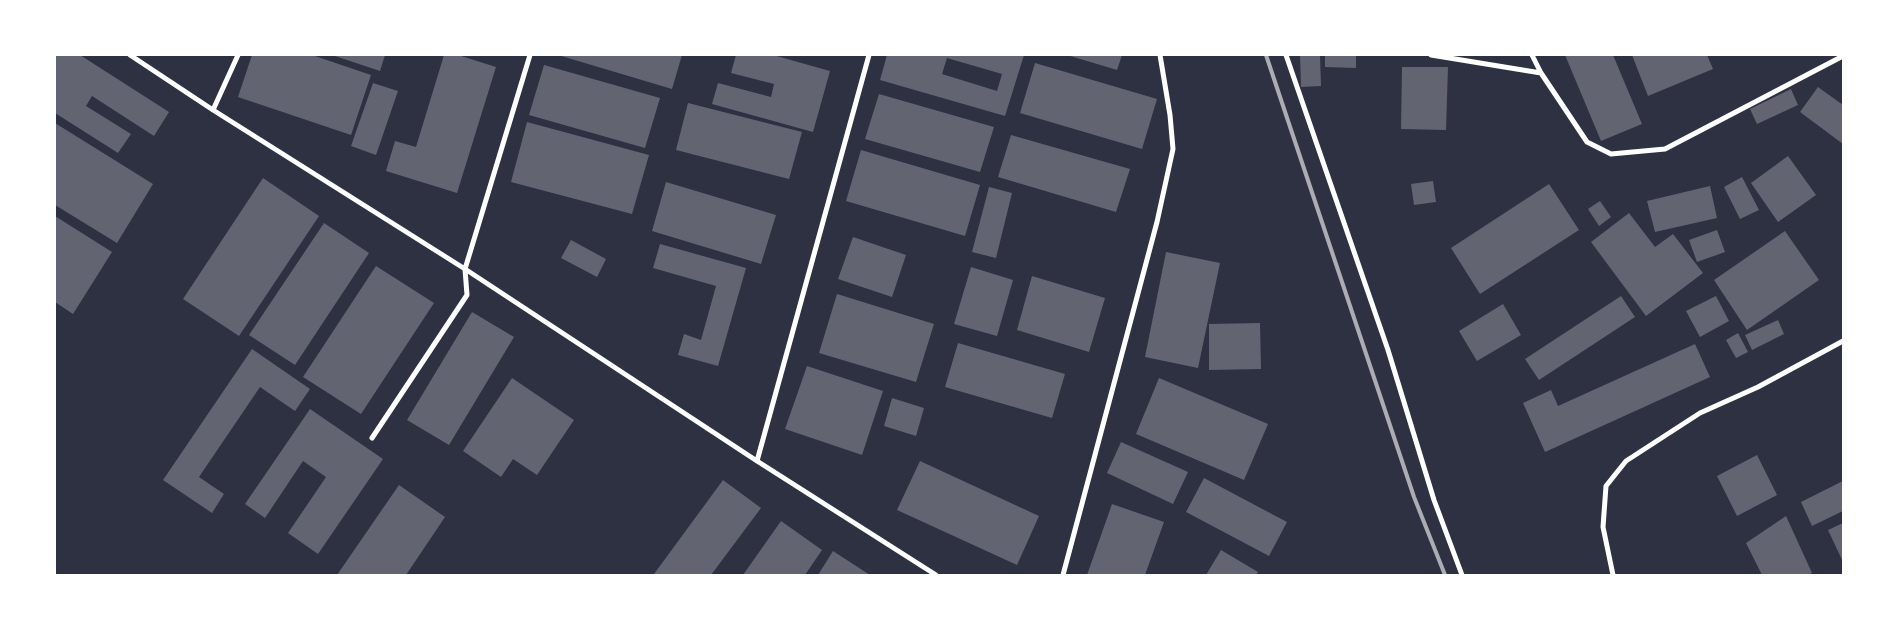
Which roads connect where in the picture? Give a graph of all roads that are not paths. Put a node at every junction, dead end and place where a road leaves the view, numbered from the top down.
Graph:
1 (130, 55) edge
2 (238, 55) edge
3 (530, 55) edge
4 (869, 55) edge
5 (1160, 55) edge
6 (1286, 55) edge
7 (1431, 55) edge
8 (1532, 55) edge
9 (1843, 56) edge
10 (1541, 73) junction
11 (214, 110) junction
12 (465, 269) junction
13 (1843, 341) edge
14 (372, 438) dead end
15 (758, 461) junction
16 (936, 575) edge
17 (1063, 575) edge
18 (1462, 575) edge
19 (1613, 575) edge

1 - 11 street
2 - 11 street
3 - 12 street
4 - 15 street
5 - 17 street
6 - 18 street
7 - 10 street
8 - 10 street
9 - 10 street
11 - 12 street
12 - 14 street
12 - 15 street
13 - 19 street
15 - 16 street

